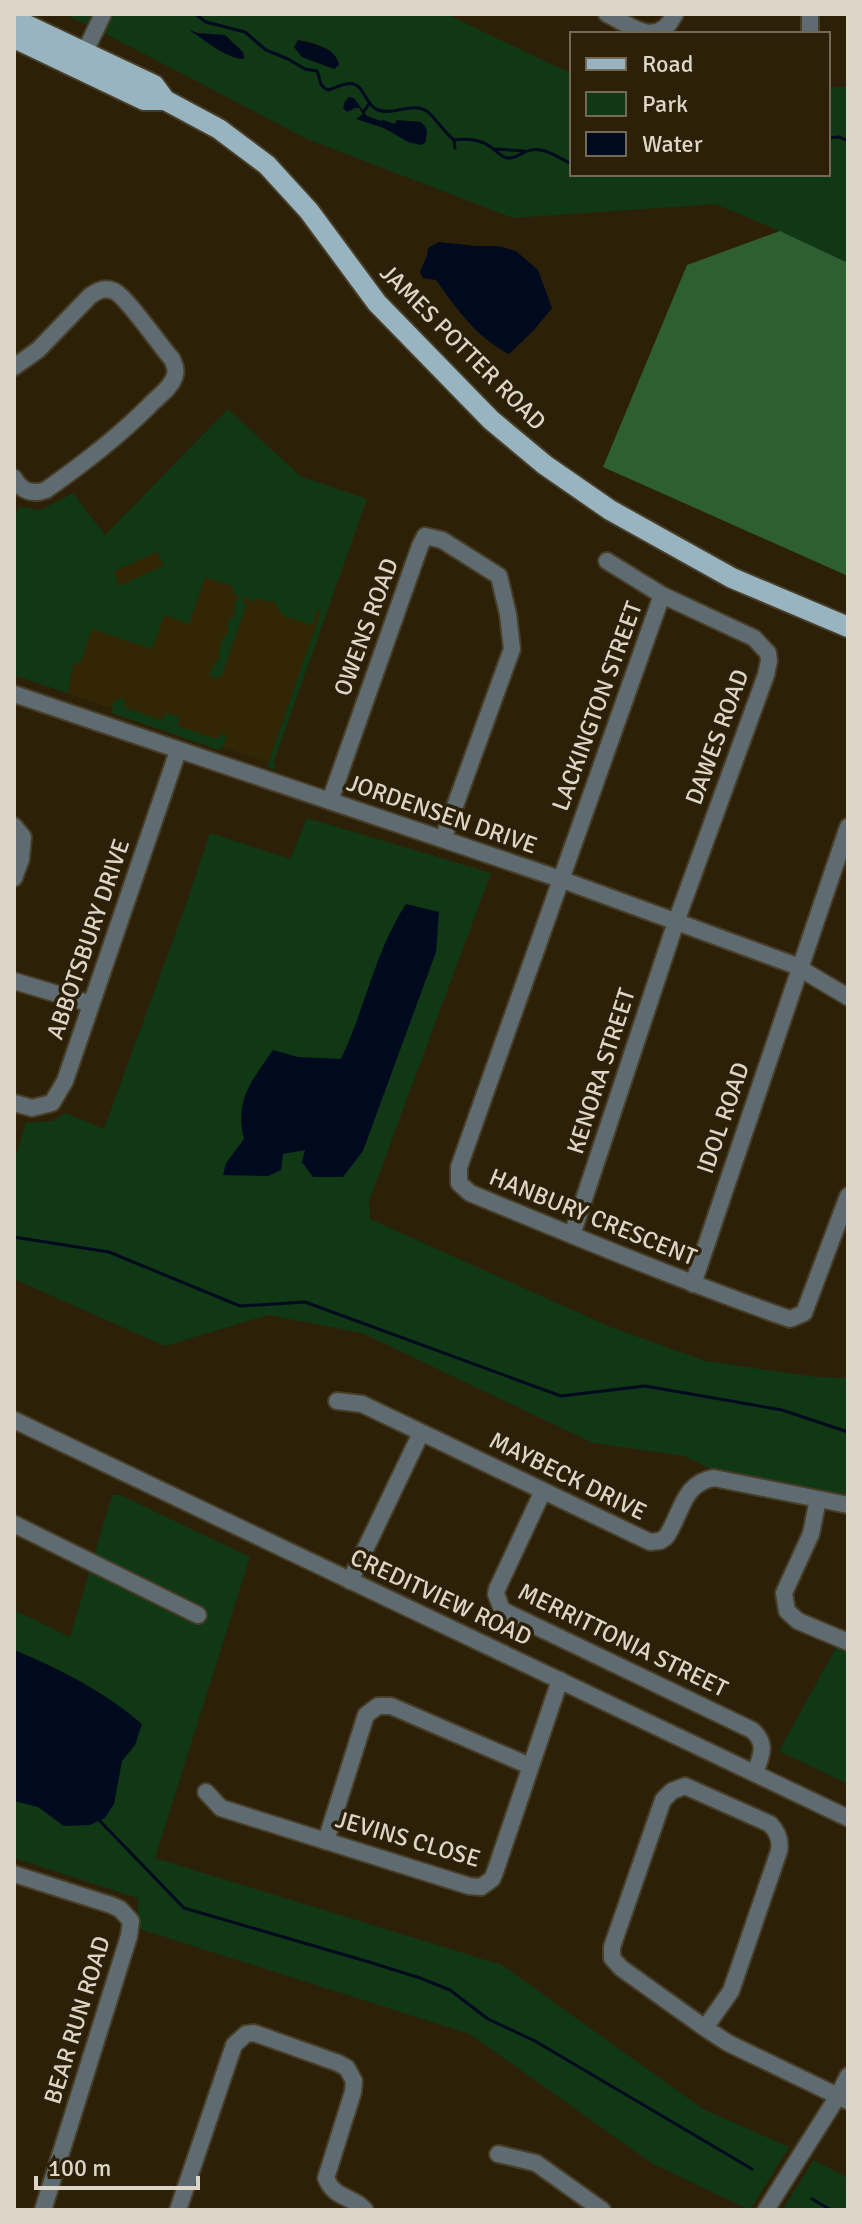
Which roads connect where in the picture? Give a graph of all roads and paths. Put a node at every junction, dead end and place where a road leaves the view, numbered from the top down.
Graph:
1 (103, 14) edge
2 (607, 14) edge
3 (675, 14) edge
4 (14, 19) edge
5 (644, 32) edge
6 (660, 32) edge
7 (14, 38) edge
8 (82, 60) junction
9 (14, 367) edge
10 (14, 478) edge
11 (607, 561) dead end
12 (662, 595) junction
13 (848, 627) edge
14 (14, 694) edge
15 (178, 751) junction
16 (330, 801) junction
17 (14, 826) edge
18 (848, 827) edge
19 (443, 839) junction
20 (14, 878) edge
21 (560, 879) junction
22 (676, 922) junction
23 (799, 968) junction
24 (14, 981) edge
25 (848, 997) edge
26 (91, 1004) junction
27 (14, 1103) edge
28 (848, 1196) edge
29 (572, 1235) junction
30 (693, 1284) junction
31 (337, 1401) dead end
32 (14, 1420) edge
33 (421, 1433) junction
34 (543, 1491) junction
35 (818, 1499) junction
36 (848, 1505) edge
37 (14, 1524) edge
38 (350, 1581) junction
39 (198, 1615) dead end
40 (848, 1642) edge
41 (560, 1680) junction
42 (530, 1766) junction
43 (755, 1773) junction
44 (206, 1792) dead end
45 (848, 1818) edge
46 (326, 1841) junction
47 (14, 1874) edge
48 (705, 2028) junction
49 (848, 2076) edge
50 (843, 2098) edge
51 (498, 2154) dead end
52 (43, 2210) edge
53 (178, 2210) edge
54 (365, 2210) edge
55 (602, 2210) edge
56 (766, 2210) edge

1 - 8 street
2 - 5 street
3 - 6 street
4 - 8 main road, JAMES POTTER ROAD
7 - 8 main road, JAMES POTTER ROAD
8 - 13 main road, JAMES POTTER ROAD
9 - 10 street
11 - 12 street, DAWES ROAD
12 - 21 street, LACKINGTON STREET
12 - 22 street, DAWES ROAD
14 - 15 street, JORDENSEN DRIVE
15 - 16 street, JORDENSEN DRIVE
15 - 26 street, ABBOTSBURY DRIVE
16 - 19 street, JORDENSEN DRIVE
16 - 19 street, OWENS ROAD
17 - 20 street
18 - 23 street, IDOL ROAD
19 - 21 street, JORDENSEN DRIVE
21 - 22 street, JORDENSEN DRIVE
21 - 29 street, HANBURY CRESCENT
22 - 23 street, JORDENSEN DRIVE
22 - 29 street, KENORA STREET
23 - 25 street, JORDENSEN DRIVE
23 - 30 street, IDOL ROAD
24 - 26 street
26 - 27 street, ABBOTSBURY DRIVE
28 - 30 street, HANBURY CRESCENT
29 - 30 street, HANBURY CRESCENT
31 - 33 street, MAYBECK DRIVE
32 - 38 street, CREDITVIEW ROAD
33 - 34 street, MAYBECK DRIVE
33 - 38 street
34 - 35 street, MAYBECK DRIVE
34 - 43 street, MERRITTONIA STREET
35 - 36 street, MAYBECK DRIVE
35 - 40 street
37 - 39 street
38 - 41 street, CREDITVIEW ROAD
41 - 42 street, JEVINS CLOSE
41 - 43 street, CREDITVIEW ROAD
42 - 46 street, JEVINS CLOSE
42 - 46 street
43 - 45 street, CREDITVIEW ROAD
44 - 46 street, JEVINS CLOSE
47 - 52 street, BEAR RUN ROAD
48 - 48 street
48 - 50 street
49 - 50 street
50 - 56 street
51 - 55 street
53 - 54 street

